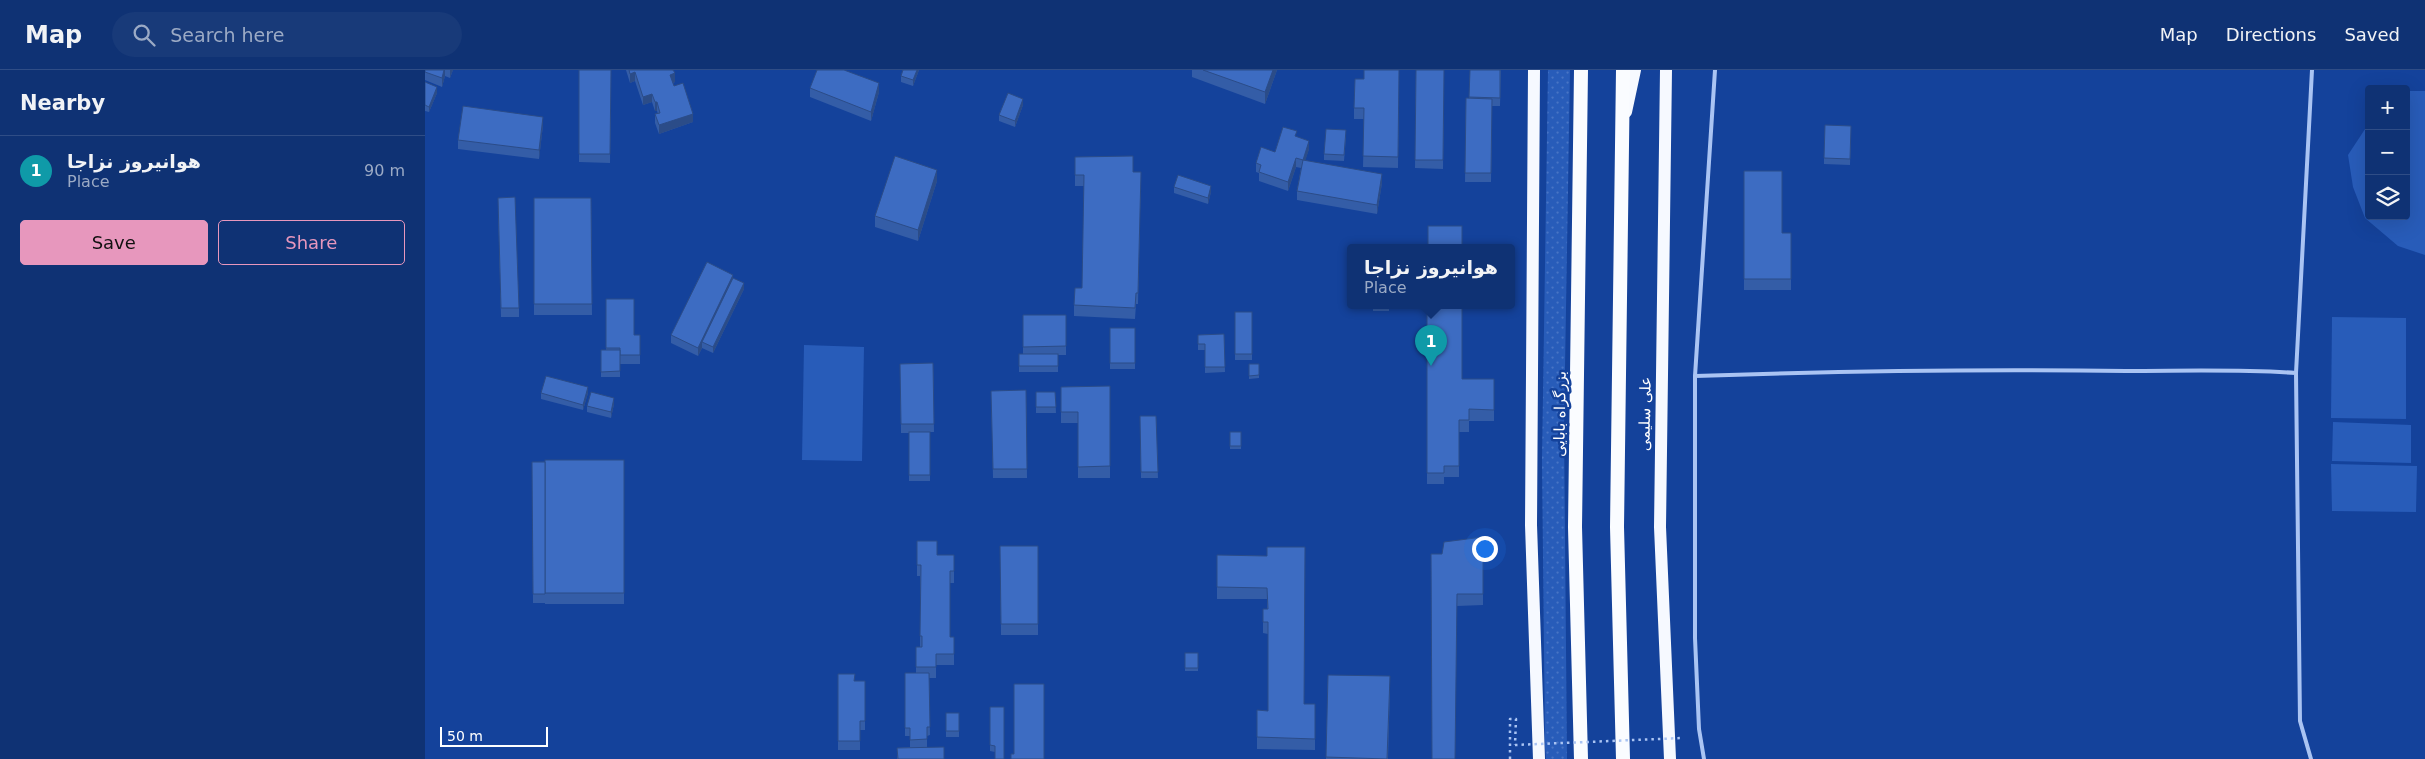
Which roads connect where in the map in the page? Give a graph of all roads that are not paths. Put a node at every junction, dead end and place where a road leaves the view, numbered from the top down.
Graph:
1 (1534, 70) edge
2 (1581, 70) edge
3 (1623, 70) edge
4 (1635, 70) edge
5 (1666, 70) edge
6 (1715, 70) edge
7 (2311, 70) edge
8 (1622, 131) junction
9 (2297, 373) junction
10 (1695, 376) junction
11 (1539, 759) edge
12 (1581, 759) edge
13 (1623, 759) edge
14 (1670, 759) edge
15 (1704, 759) edge
16 (2311, 759) edge

1 - 11 main road
2 - 12 highway, بزرگراه بابایی
3 - 8 highway
4 - 8 main road
5 - 14 main road, علی سلیمی
6 - 10 lane
7 - 9 lane
8 - 13 highway
9 - 10 lane
9 - 16 lane
10 - 15 lane

